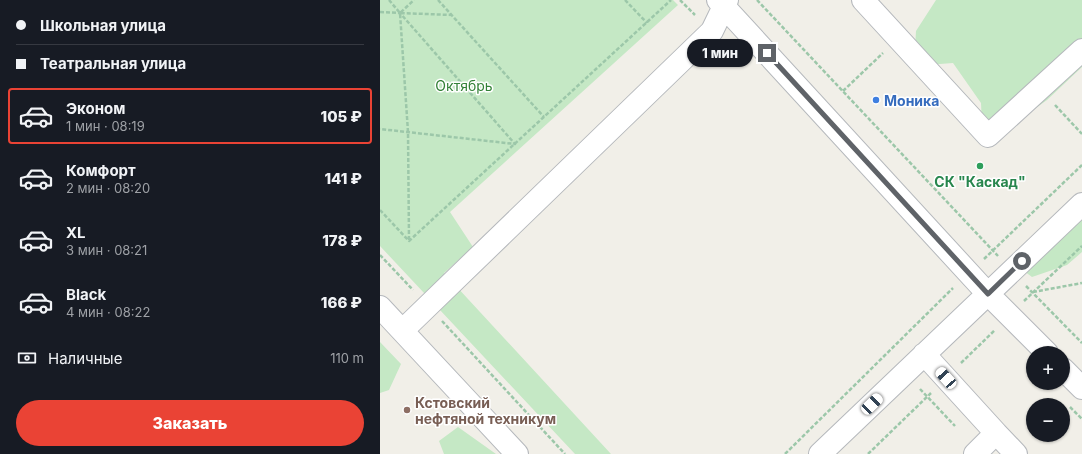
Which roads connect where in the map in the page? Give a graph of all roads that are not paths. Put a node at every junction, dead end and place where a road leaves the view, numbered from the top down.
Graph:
1 (863, 0) edge
2 (723, 2) edge
3 (1082, 50) edge
4 (1082, 204) edge
5 (988, 294) junction
6 (380, 306) edge
7 (403, 330) junction
8 (1040, 346) edge
9 (924, 354) junction
10 (1070, 376) edge
11 (1082, 388) edge
12 (996, 433) junction
13 (517, 454) edge
14 (820, 454) edge
15 (975, 454) edge
16 (1016, 454) edge

1 - 3 street
2 - 5 street
2 - 7 street
4 - 5 street
5 - 8 street
5 - 9 street
6 - 7 street
7 - 13 street
9 - 12 street
9 - 14 street
10 - 11 street
12 - 15 street
12 - 16 street

